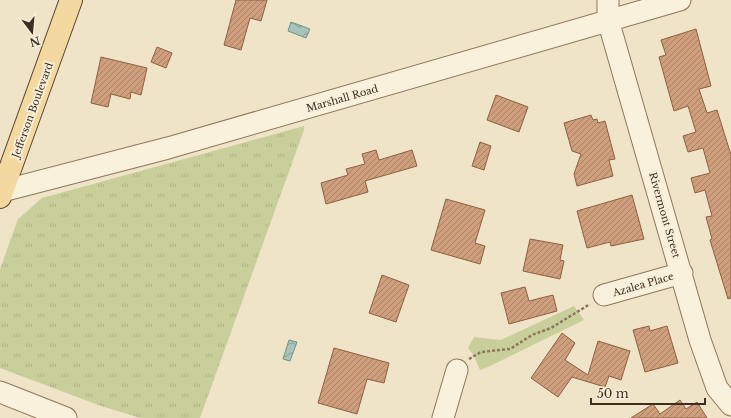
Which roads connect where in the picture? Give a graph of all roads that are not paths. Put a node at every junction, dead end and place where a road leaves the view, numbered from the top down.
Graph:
1 (71, 0) edge
2 (680, 0) edge
3 (608, 10) edge
4 (3, 188) edge
5 (682, 272) junction
6 (604, 295) road end
7 (457, 370) road end
8 (0, 392) edge
9 (731, 405) edge
10 (66, 418) edge
11 (443, 418) edge

1 - 4 main road, Jefferson Boulevard
2 - 3 street, Marshall Road
3 - 4 street, Marshall Road
3 - 5 street, Rivermont Street
5 - 6 street, Azalea Place
5 - 9 street, Rivermont Street
7 - 11 street
8 - 10 street

